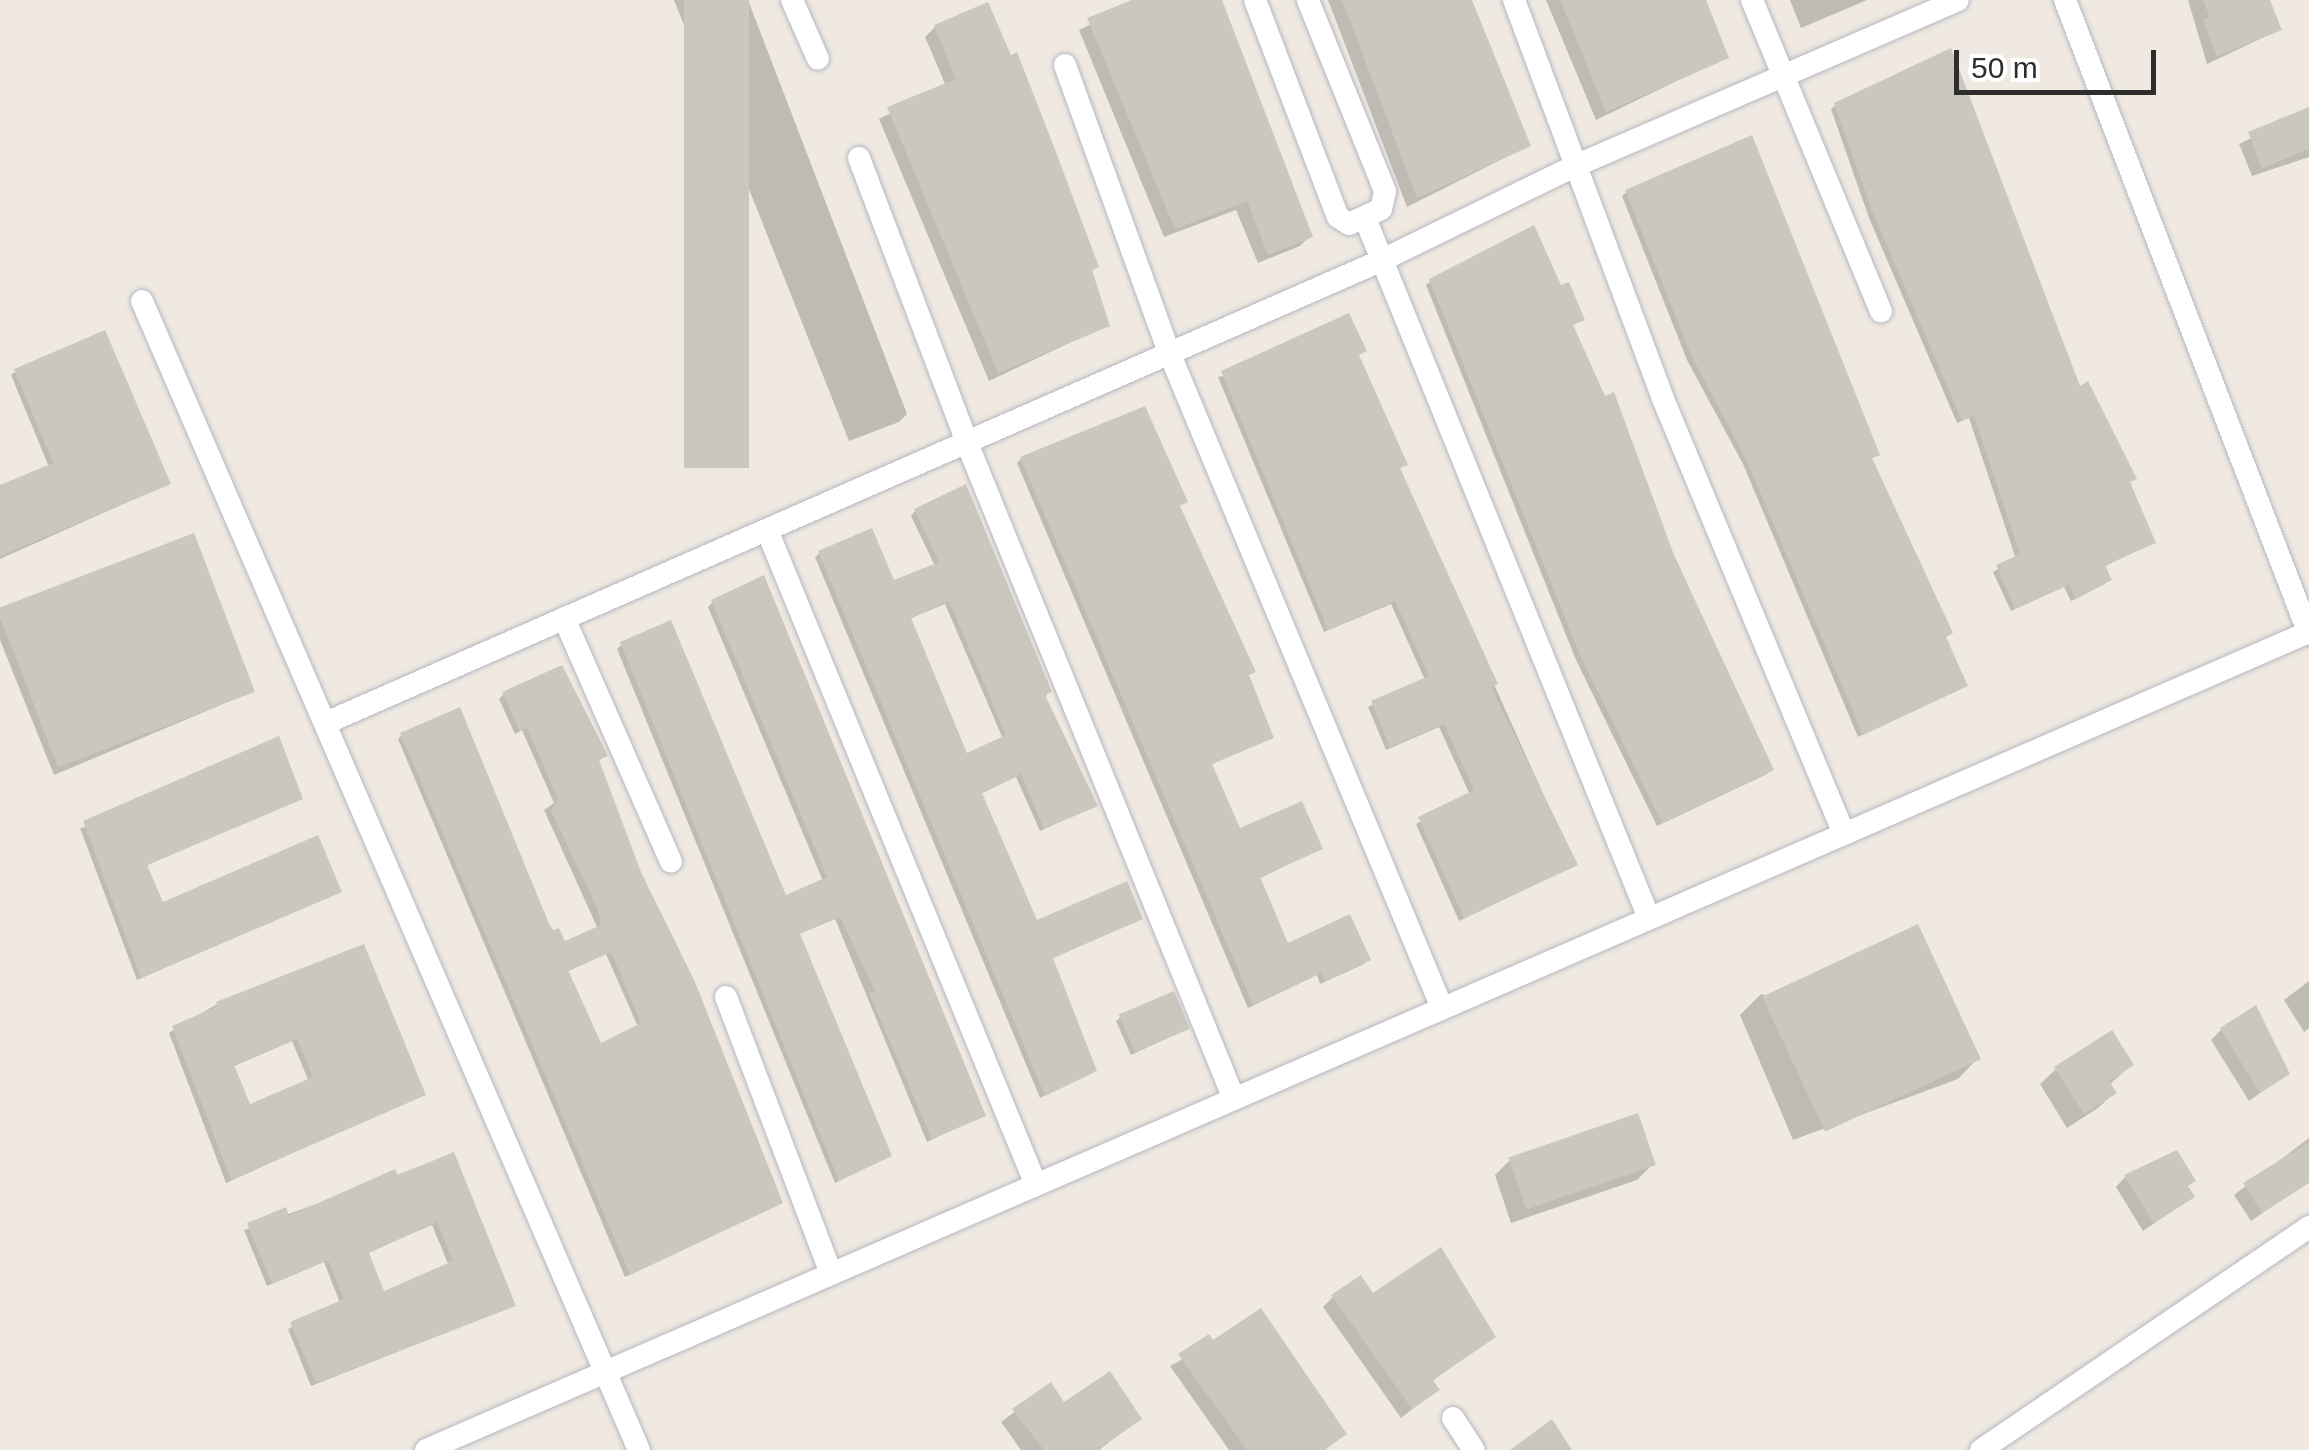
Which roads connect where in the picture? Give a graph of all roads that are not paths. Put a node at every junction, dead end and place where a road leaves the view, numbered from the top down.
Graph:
1 (792, 0) edge
2 (1254, 0) edge
3 (1308, 0) edge
4 (1514, 0) edge
5 (1752, 0) edge
6 (1958, 0) edge
7 (2064, 0) edge
8 (818, 59) dead end
9 (1065, 65) dead end
10 (1781, 77) junction
11 (860, 158) dead end
12 (1575, 166) junction
13 (1365, 218) junction
14 (1378, 262) junction
15 (142, 301) dead end
16 (1880, 310) dead end
17 (1169, 352) junction
18 (967, 443) junction
19 (767, 530) junction
20 (564, 618) junction
21 (2309, 633) edge
22 (328, 722) junction
23 (1844, 834) junction
24 (671, 862) dead end
25 (1649, 918) junction
26 (726, 997) dead end
27 (1442, 1008) junction
28 (1234, 1099) junction
29 (1036, 1185) junction
30 (2309, 1227) edge
31 (831, 1274) junction
32 (609, 1371) junction
33 (1454, 1418) dead end
34 (426, 1450) edge
35 (639, 1450) edge
36 (1474, 1450) edge
37 (1981, 1450) edge

1 - 8 street
2 - 13 street
3 - 13 street
4 - 12 street
5 - 10 street
6 - 10 street
7 - 21 street
9 - 17 street
10 - 12 street
10 - 16 street
11 - 18 street
12 - 14 street
12 - 23 street
13 - 14 street
14 - 17 street
14 - 25 street
15 - 22 street
17 - 18 street
17 - 27 street
18 - 19 street
18 - 28 street
19 - 20 street
19 - 29 street
20 - 22 street
20 - 24 street
21 - 23 street
22 - 32 street
23 - 25 street
25 - 27 street
26 - 31 street
27 - 28 street
28 - 29 street
29 - 31 street
30 - 37 street
31 - 32 street
32 - 34 street
32 - 35 street
33 - 36 street

